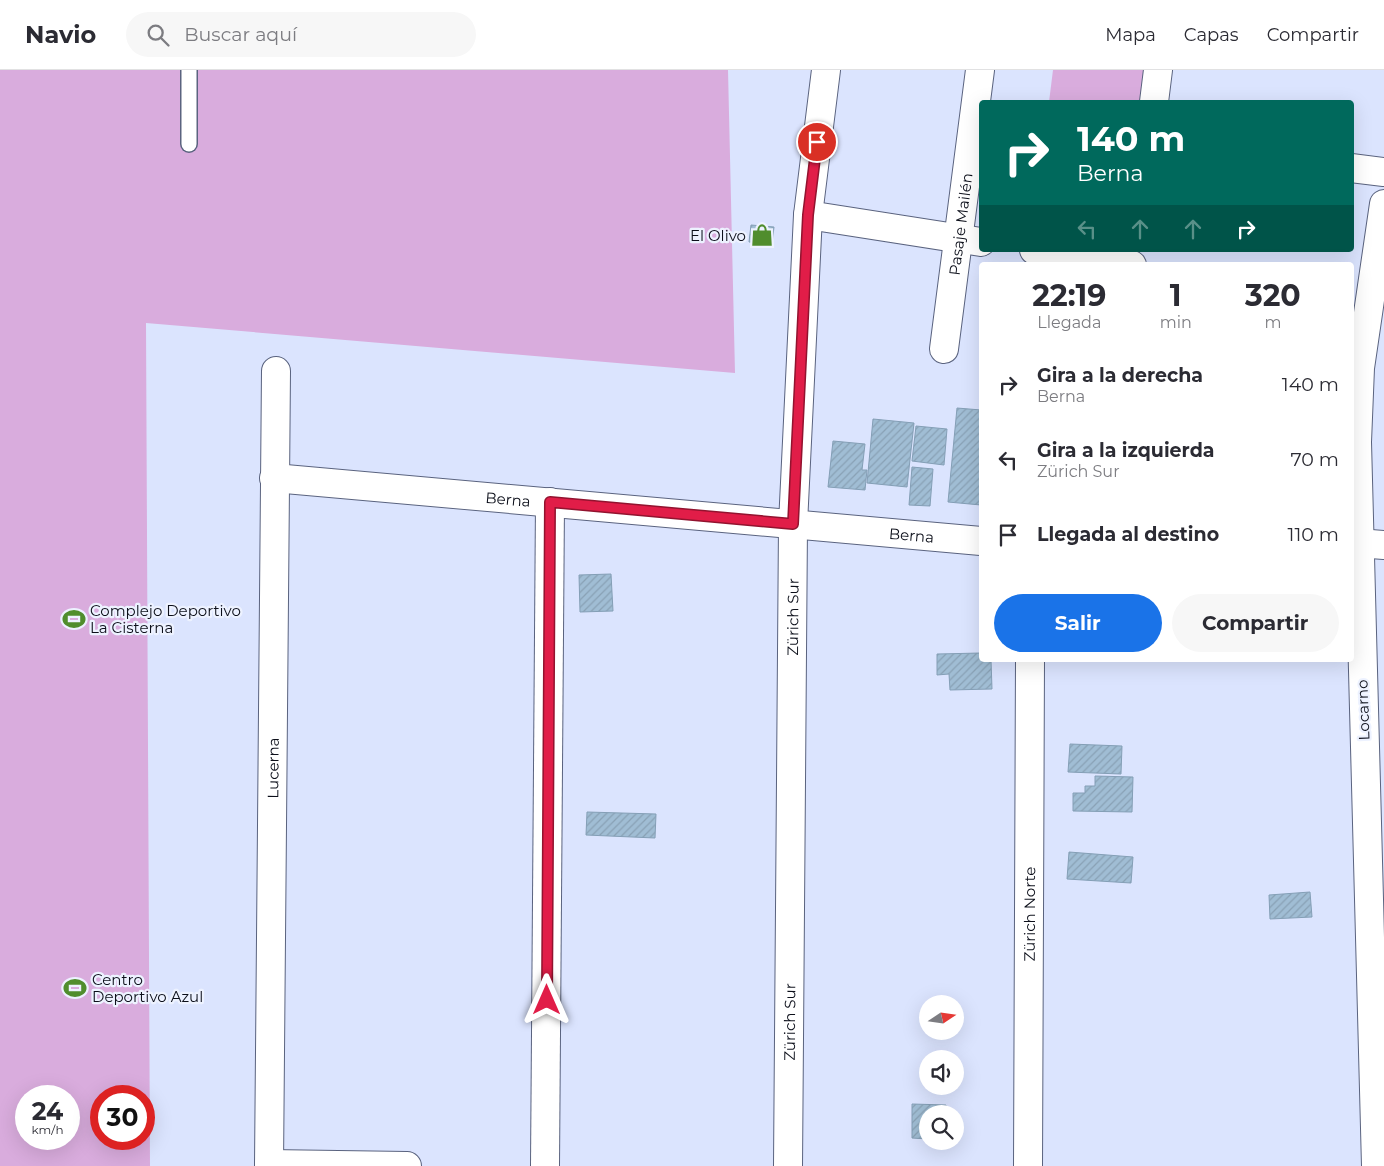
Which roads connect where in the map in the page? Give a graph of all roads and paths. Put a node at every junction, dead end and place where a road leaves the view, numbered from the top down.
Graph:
1 (189, 70) edge
2 (826, 70) edge
3 (980, 70) edge
4 (1158, 70) edge
5 (1154, 100) edge
6 (188, 144) dead end
7 (1354, 168) edge
8 (1384, 172) edge
9 (1384, 204) edge
10 (808, 215) junction
11 (969, 240) edge
12 (1042, 252) edge
13 (1080, 261) edge
14 (1096, 262) edge
15 (1360, 302) edge
16 (944, 349) dead end
17 (1372, 370) edge
18 (276, 371) dead end
19 (274, 478) junction
20 (550, 502) junction
21 (793, 524) junction
22 (979, 542) edge
23 (1371, 544) edge
24 (1355, 576) edge
25 (1030, 662) edge
26 (1374, 739) edge
27 (1376, 858) edge
28 (1378, 999) edge
29 (269, 1165) edge
30 (407, 1166) edge
31 (545, 1166) edge
32 (788, 1166) edge
33 (1028, 1166) edge
34 (1376, 1166) edge

1 - 6 lane
2 - 10 street, Zürich Sur
3 - 11 street, Pasaje Mailén
4 - 5 street
7 - 8 street
9 - 15 street, Locarno
10 - 11 street
10 - 21 street, Zürich Sur
11 - 16 street, Pasaje Mailén
12 - 13 street
13 - 14 street
15 - 17 street, Locarno
17 - 23 street, Locarno
18 - 19 street, Lucerna
19 - 20 street, Berna
19 - 29 street, Lucerna
20 - 21 street, Berna
20 - 31 street
21 - 22 street, Berna
21 - 32 street, Zürich Sur
23 - 24 street, Locarno
24 - 26 street, Locarno
25 - 33 street, Zürich Norte
26 - 27 street, Locarno
27 - 28 street, Locarno
28 - 34 street, Locarno
29 - 30 street

